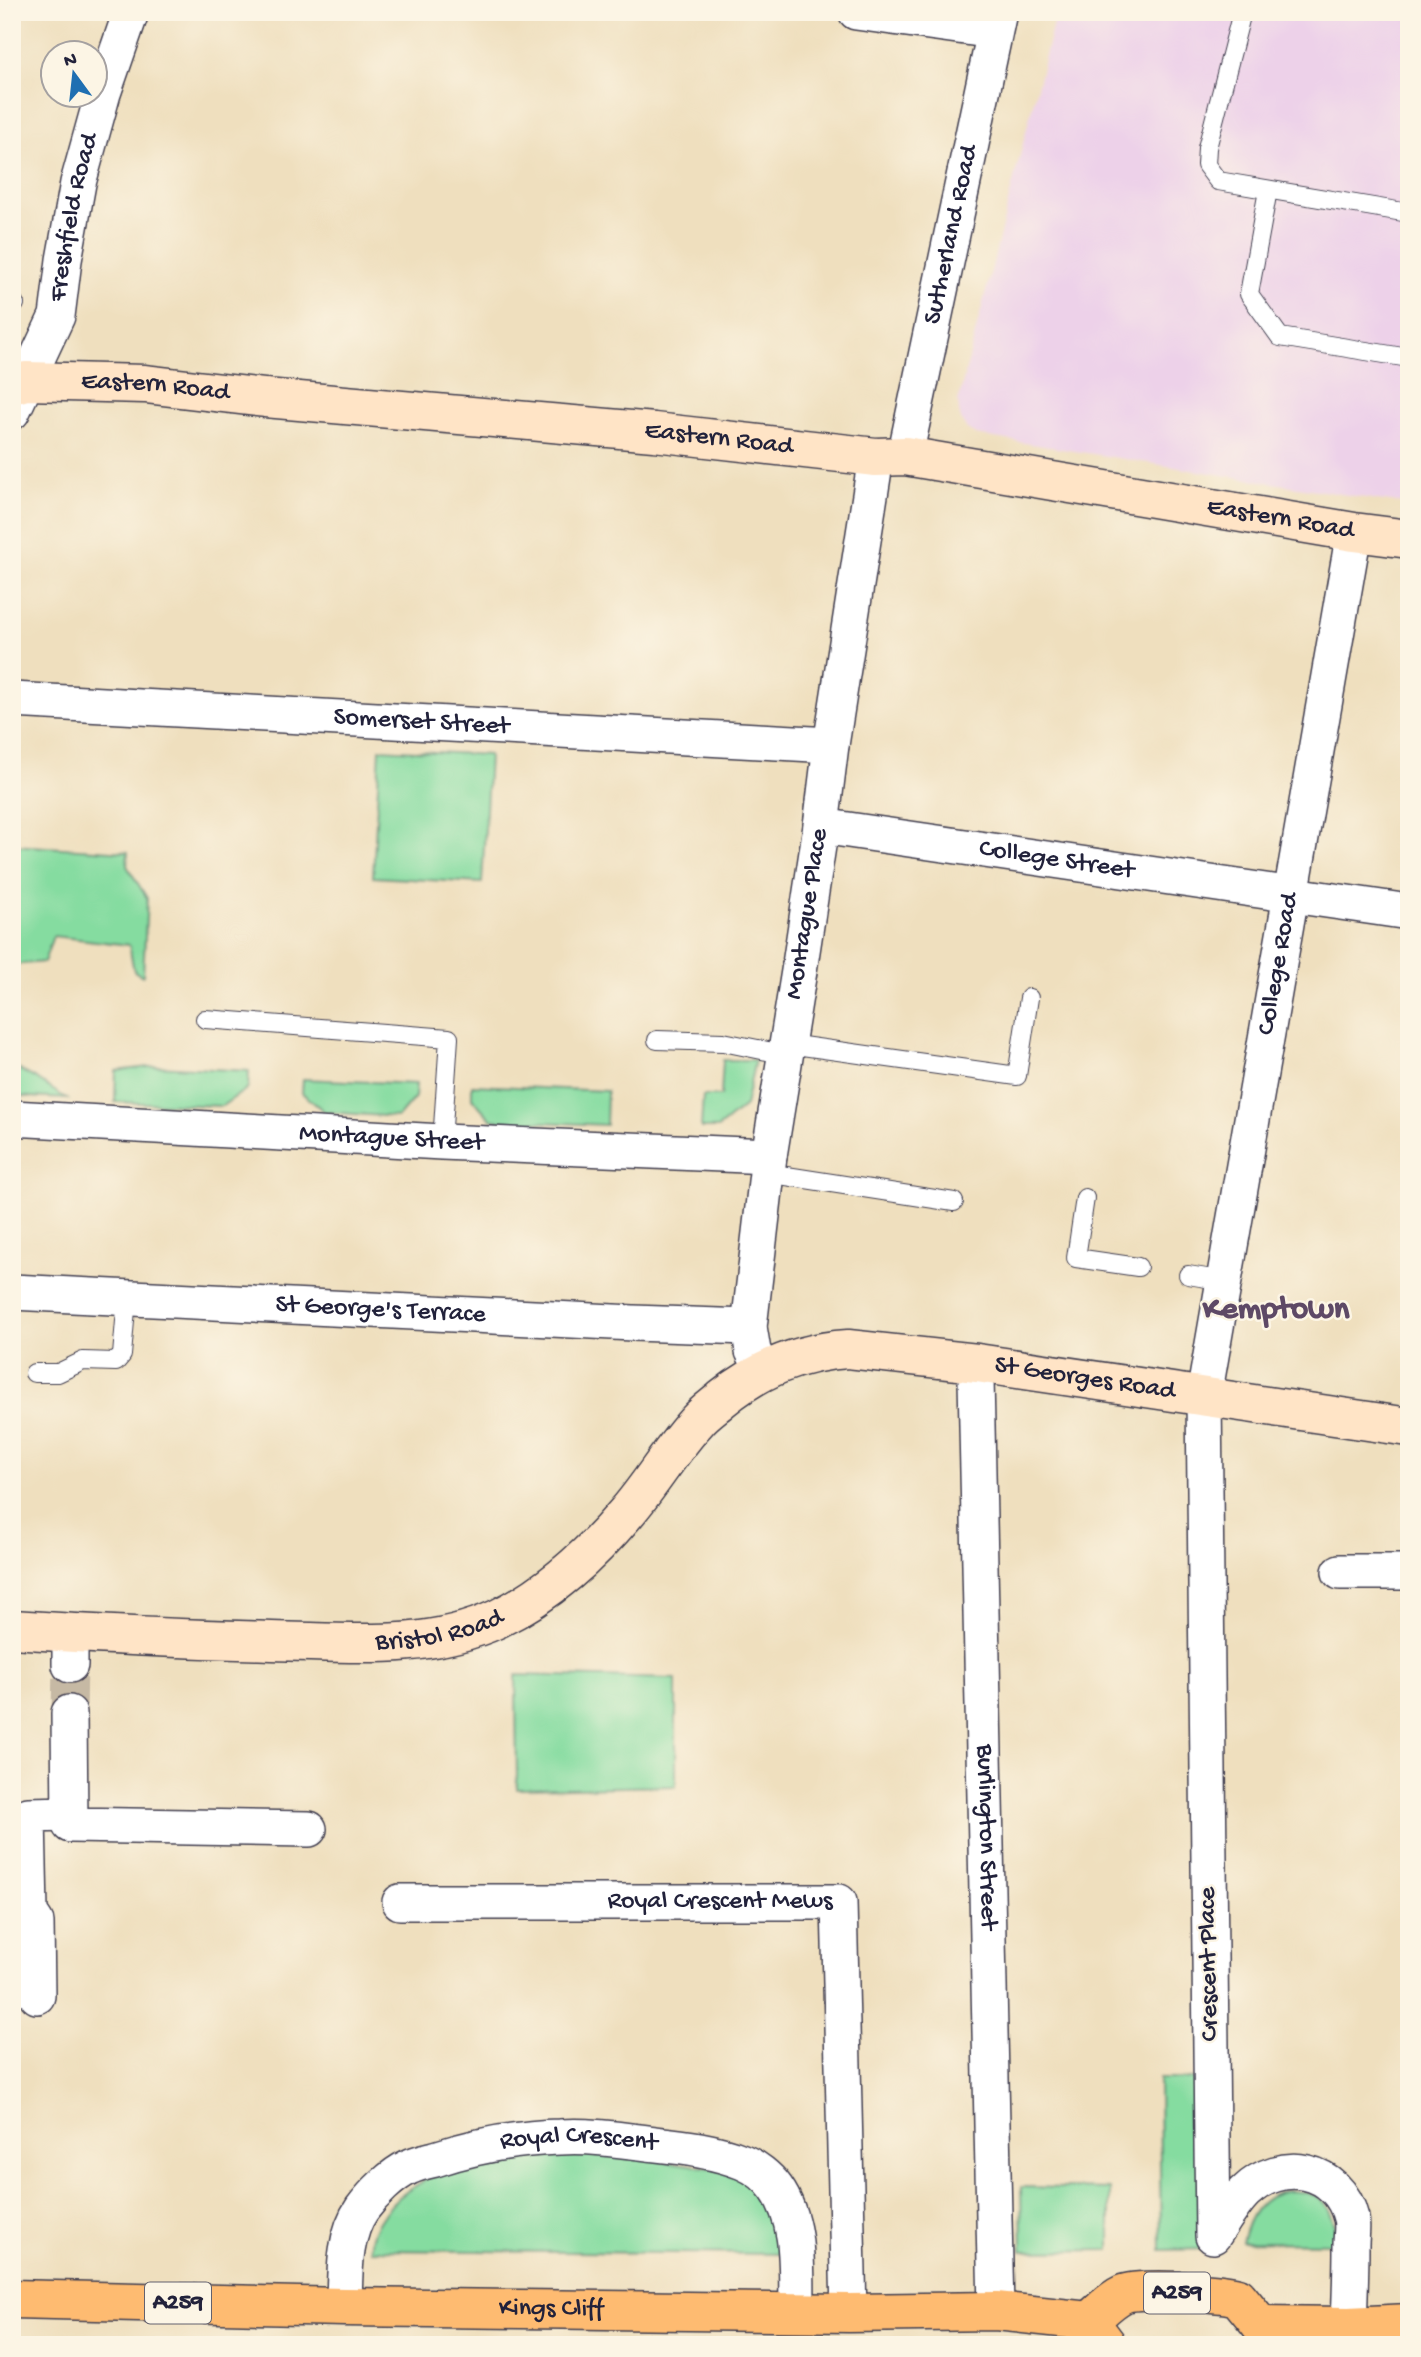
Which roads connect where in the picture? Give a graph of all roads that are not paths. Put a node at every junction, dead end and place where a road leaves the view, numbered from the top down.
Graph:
1 (131, 12) edge
2 (856, 12) edge
3 (1242, 12) edge
4 (996, 22) edge
5 (1268, 190) junction
6 (1409, 214) edge
7 (1409, 358) edge
8 (16, 388) edge
9 (890, 457) junction
10 (1354, 532) junction
11 (1409, 539) edge
12 (12, 700) edge
13 (831, 745) junction
14 (821, 826) junction
15 (1291, 894) junction
16 (1409, 912) edge
17 (1029, 998) dead end
18 (205, 1019) dead end
19 (657, 1040) dead end
20 (787, 1049) junction
21 (12, 1118) edge
22 (442, 1142) junction
23 (768, 1164) junction
24 (1085, 1198) dead end
25 (954, 1202) dead end
26 (1138, 1267) dead end
27 (1188, 1275) dead end
28 (1226, 1281) junction
29 (12, 1292) edge
30 (127, 1298) junction
31 (749, 1327) junction
32 (977, 1363) junction
33 (763, 1371) junction
34 (34, 1373) dead end
35 (1204, 1396) junction
36 (1409, 1427) edge
37 (1340, 1572) dead end
38 (1409, 1572) edge
39 (12, 1629) edge
40 (69, 1713) tunnel mouth
41 (70, 1814) junction
42 (309, 1829) dead end
43 (21, 1853) edge
44 (400, 1902) dead end
45 (37, 1996) dead end
46 (12, 2299) edge
47 (344, 2307) junction
48 (1409, 2308) edge
49 (996, 2311) junction
50 (797, 2312) junction
51 (849, 2313) junction
52 (1408, 2323) edge
53 (1349, 2326) junction
54 (1098, 2333) edge
55 (1254, 2335) edge

1 - 8 street, Freshfield Road
2 - 4 street
3 - 5 lane
4 - 9 street, Sutherland Road
5 - 6 lane
5 - 7 lane
8 - 9 main road, Eastern Road
9 - 10 main road, Eastern Road
9 - 13 street, Montague Place
10 - 11 main road, Eastern Road
10 - 15 street, College Road
12 - 13 street, Somerset Street
13 - 14 street, Montague Place
14 - 15 street, College Street
14 - 20 street, Montague Place
15 - 16 street, College Street
15 - 28 street, College Road
17 - 20 lane
18 - 22 lane
19 - 20 lane
20 - 23 street, Montague Place
21 - 22 street, Montague Street
22 - 23 street, Montague Street
23 - 25 lane
23 - 31 street, Montague Place
24 - 26 lane
27 - 28 lane
28 - 35 street, College Road
29 - 30 street, St George's Terrace
30 - 31 street, St George's Terrace
30 - 34 lane
31 - 33 street, Montague Place
32 - 33 main road, St Georges Road
32 - 35 main road, St Georges Road
32 - 49 street, Burlington Street
33 - 39 main road, Bristol Road
35 - 36 main road, St Georges Road
35 - 53 street, Crescent Place
37 - 38 street
40 - 41 street
41 - 42 street
41 - 43 street
43 - 45 street
44 - 51 street, Royal Crescent Mews
46 - 47 main road, Kings Cliff / A259
47 - 50 main road, Kings Cliff / A259
47 - 50 street, Royal Crescent
48 - 52 street
49 - 51 main road, Kings Cliff / A259
49 - 54 main road, Kings Cliff / A259
50 - 51 main road, Kings Cliff / A259
52 - 53 main road, Kings Cliff / A259
53 - 55 main road, Kings Cliff / A259
54 - 55 main road, Kings Cliff / A259

